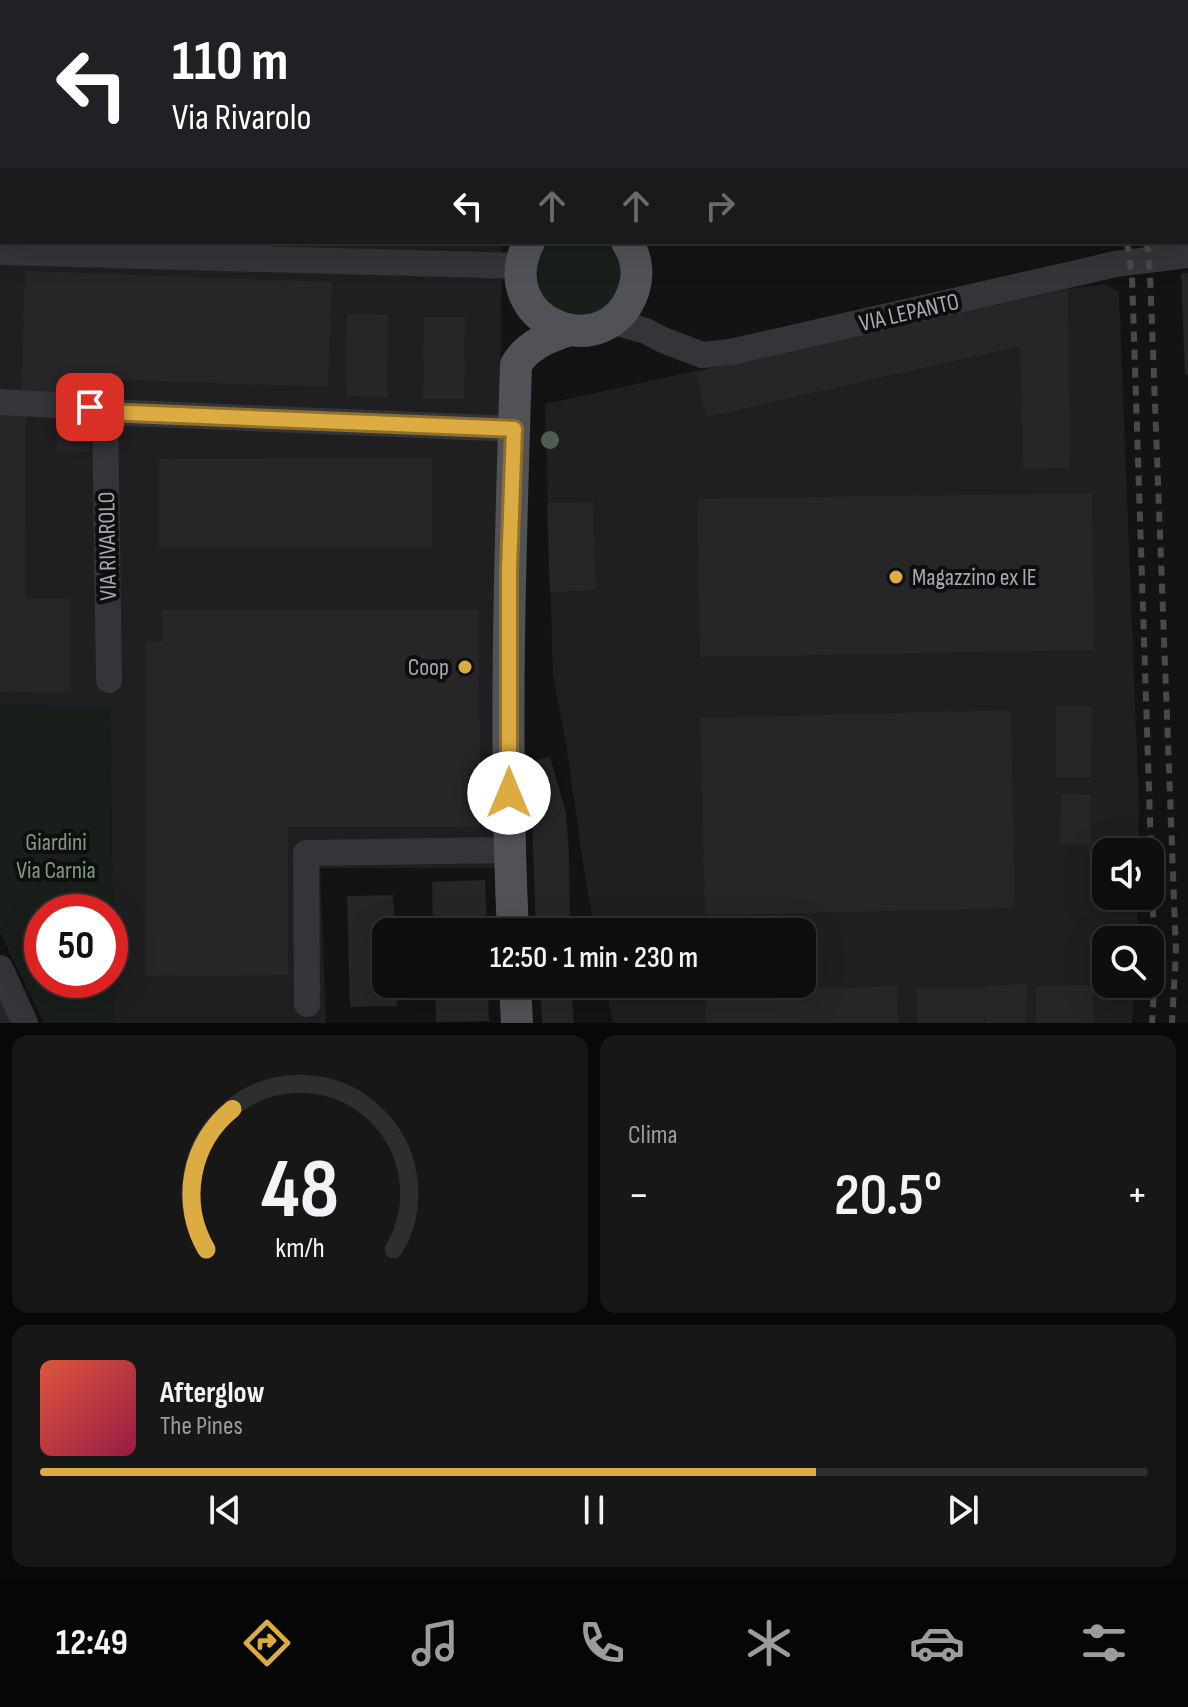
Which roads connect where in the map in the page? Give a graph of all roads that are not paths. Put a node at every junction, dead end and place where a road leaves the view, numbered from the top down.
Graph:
1 (628, 244) edge
2 (0, 252) edge
3 (525, 254) edge
4 (1175, 256) edge
5 (636, 282) junction
6 (529, 304) junction
7 (611, 321) junction
8 (569, 330) junction
9 (674, 345) junction
10 (519, 359) junction
11 (0, 402) edge
12 (105, 412) junction
13 (514, 429) junction
14 (109, 680) dead end
15 (509, 850) junction
16 (512, 918) edge
17 (0, 968) edge
18 (516, 998) edge
19 (307, 1004) dead end
20 (25, 1023) edge
21 (517, 1023) edge

1 - 5 main road
2 - 3 street
3 - 6 main road
4 - 9 street, VIA LEPANTO
5 - 7 main road
5 - 9 street
6 - 8 main road
6 - 10 main road
7 - 8 main road
7 - 9 street
8 - 10 main road
10 - 13 main road
11 - 12 street
12 - 13 street
12 - 14 street, VIA RIVAROLO
13 - 15 main road
15 - 16 main road
15 - 19 street
17 - 20 street
18 - 21 main road

